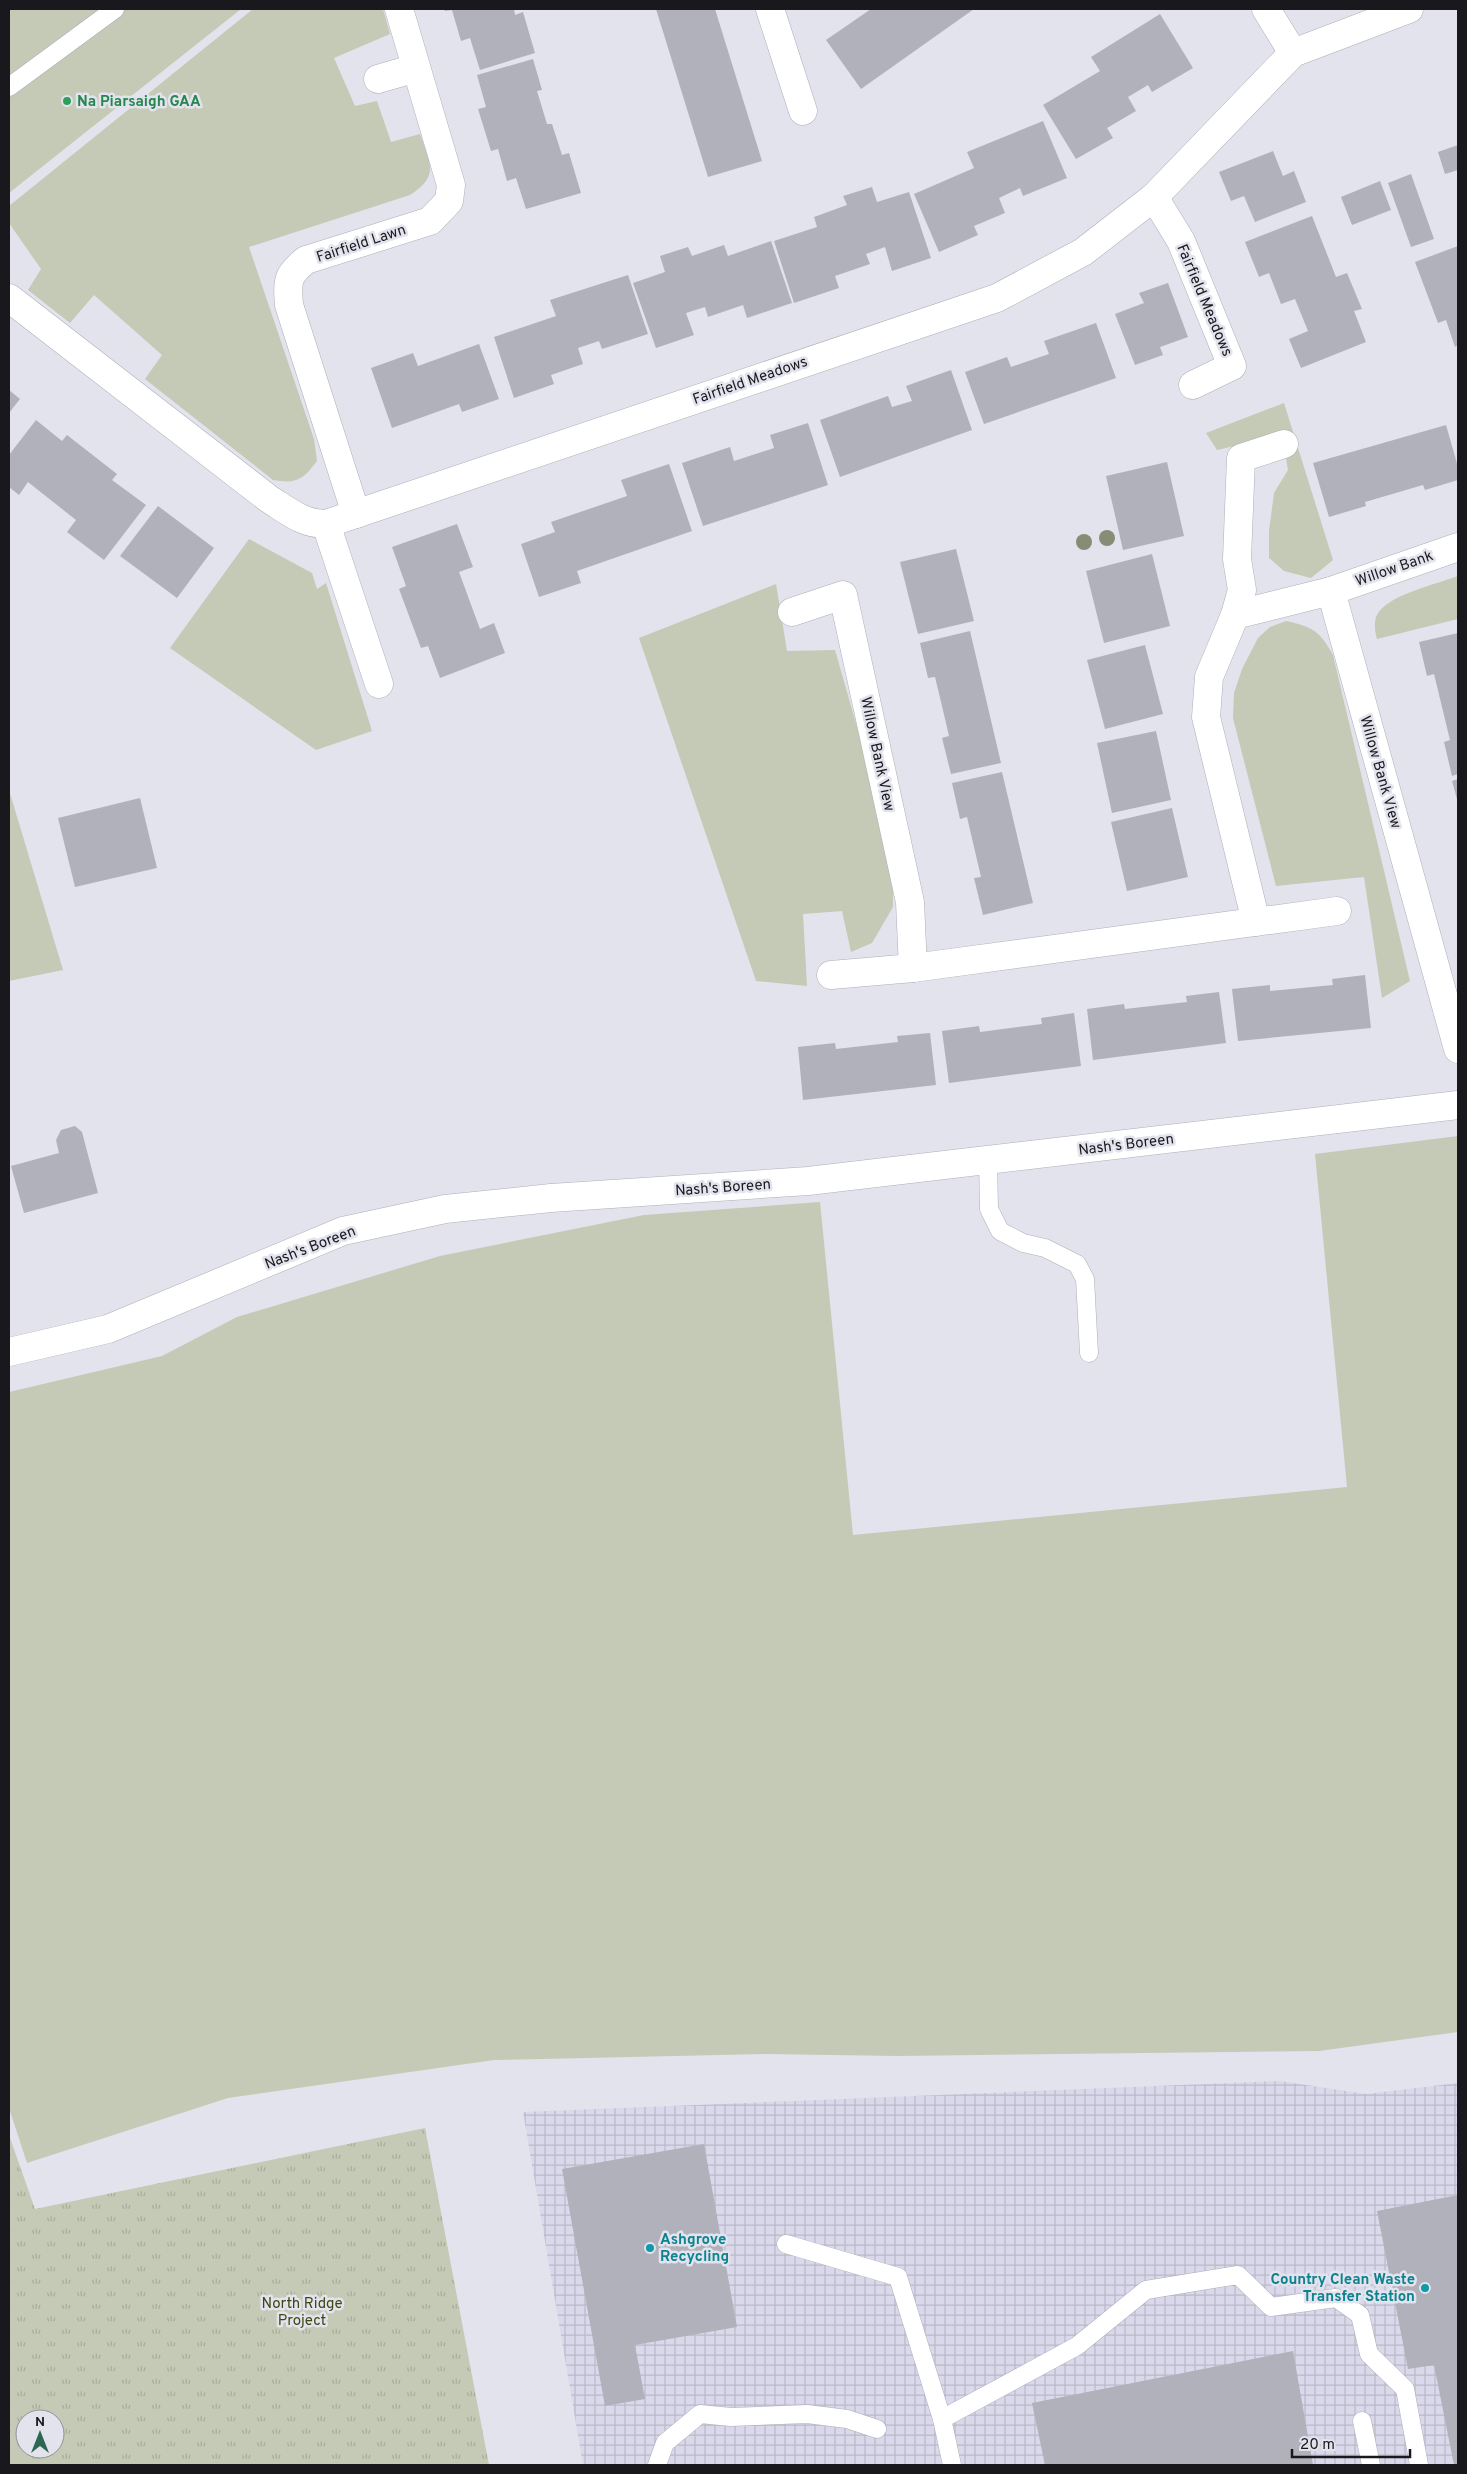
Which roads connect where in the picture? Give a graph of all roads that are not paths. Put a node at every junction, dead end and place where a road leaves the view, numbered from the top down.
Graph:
1 (115, 9) edge
2 (400, 9) edge
3 (770, 9) edge
4 (1266, 9) edge
5 (1409, 9) edge
6 (1293, 53) junction
7 (416, 68) junction
8 (378, 79) dead end
9 (9, 86) edge
10 (803, 111) dead end
11 (1154, 197) junction
12 (9, 298) edge
13 (1193, 385) dead end
14 (1284, 444) dead end
15 (356, 514) junction
16 (326, 524) junction
17 (1458, 546) edge
18 (1331, 591) junction
19 (792, 612) dead end
20 (1235, 615) junction
21 (379, 684) dead end
22 (1337, 911) dead end
23 (1256, 922) junction
24 (913, 968) junction
25 (830, 976) dead end
26 (1458, 1049) edge
27 (1458, 1105) edge
28 (988, 1160) junction
29 (9, 1352) edge
30 (1089, 1353) dead end
31 (786, 2244) dead end
32 (942, 2419) junction
33 (1362, 2421) dead end
34 (876, 2429) dead end
35 (657, 2465) edge
36 (952, 2465) edge
37 (1372, 2465) edge
38 (1419, 2465) edge

1 - 9 lane
2 - 7 street, Fairfield Lawn
3 - 10 street
4 - 6 street
5 - 6 street, Fairfield Meadows
6 - 11 street, Fairfield Meadows
7 - 8 street
7 - 15 street, Fairfield Lawn
11 - 13 street, Fairfield Meadows
11 - 15 street, Fairfield Meadows
12 - 16 street
14 - 20 street
15 - 16 street, Fairfield Meadows
16 - 21 street
17 - 18 street, Willow Bank
18 - 20 street
18 - 26 street, Willow Bank View
19 - 24 street, Willow Bank View
20 - 23 street
22 - 23 street
23 - 24 street
24 - 25 street
27 - 28 street, Nash's Boreen
28 - 29 street, Nash's Boreen
28 - 30 lane
31 - 32 lane
32 - 36 lane
32 - 38 lane
33 - 37 lane
34 - 35 lane

